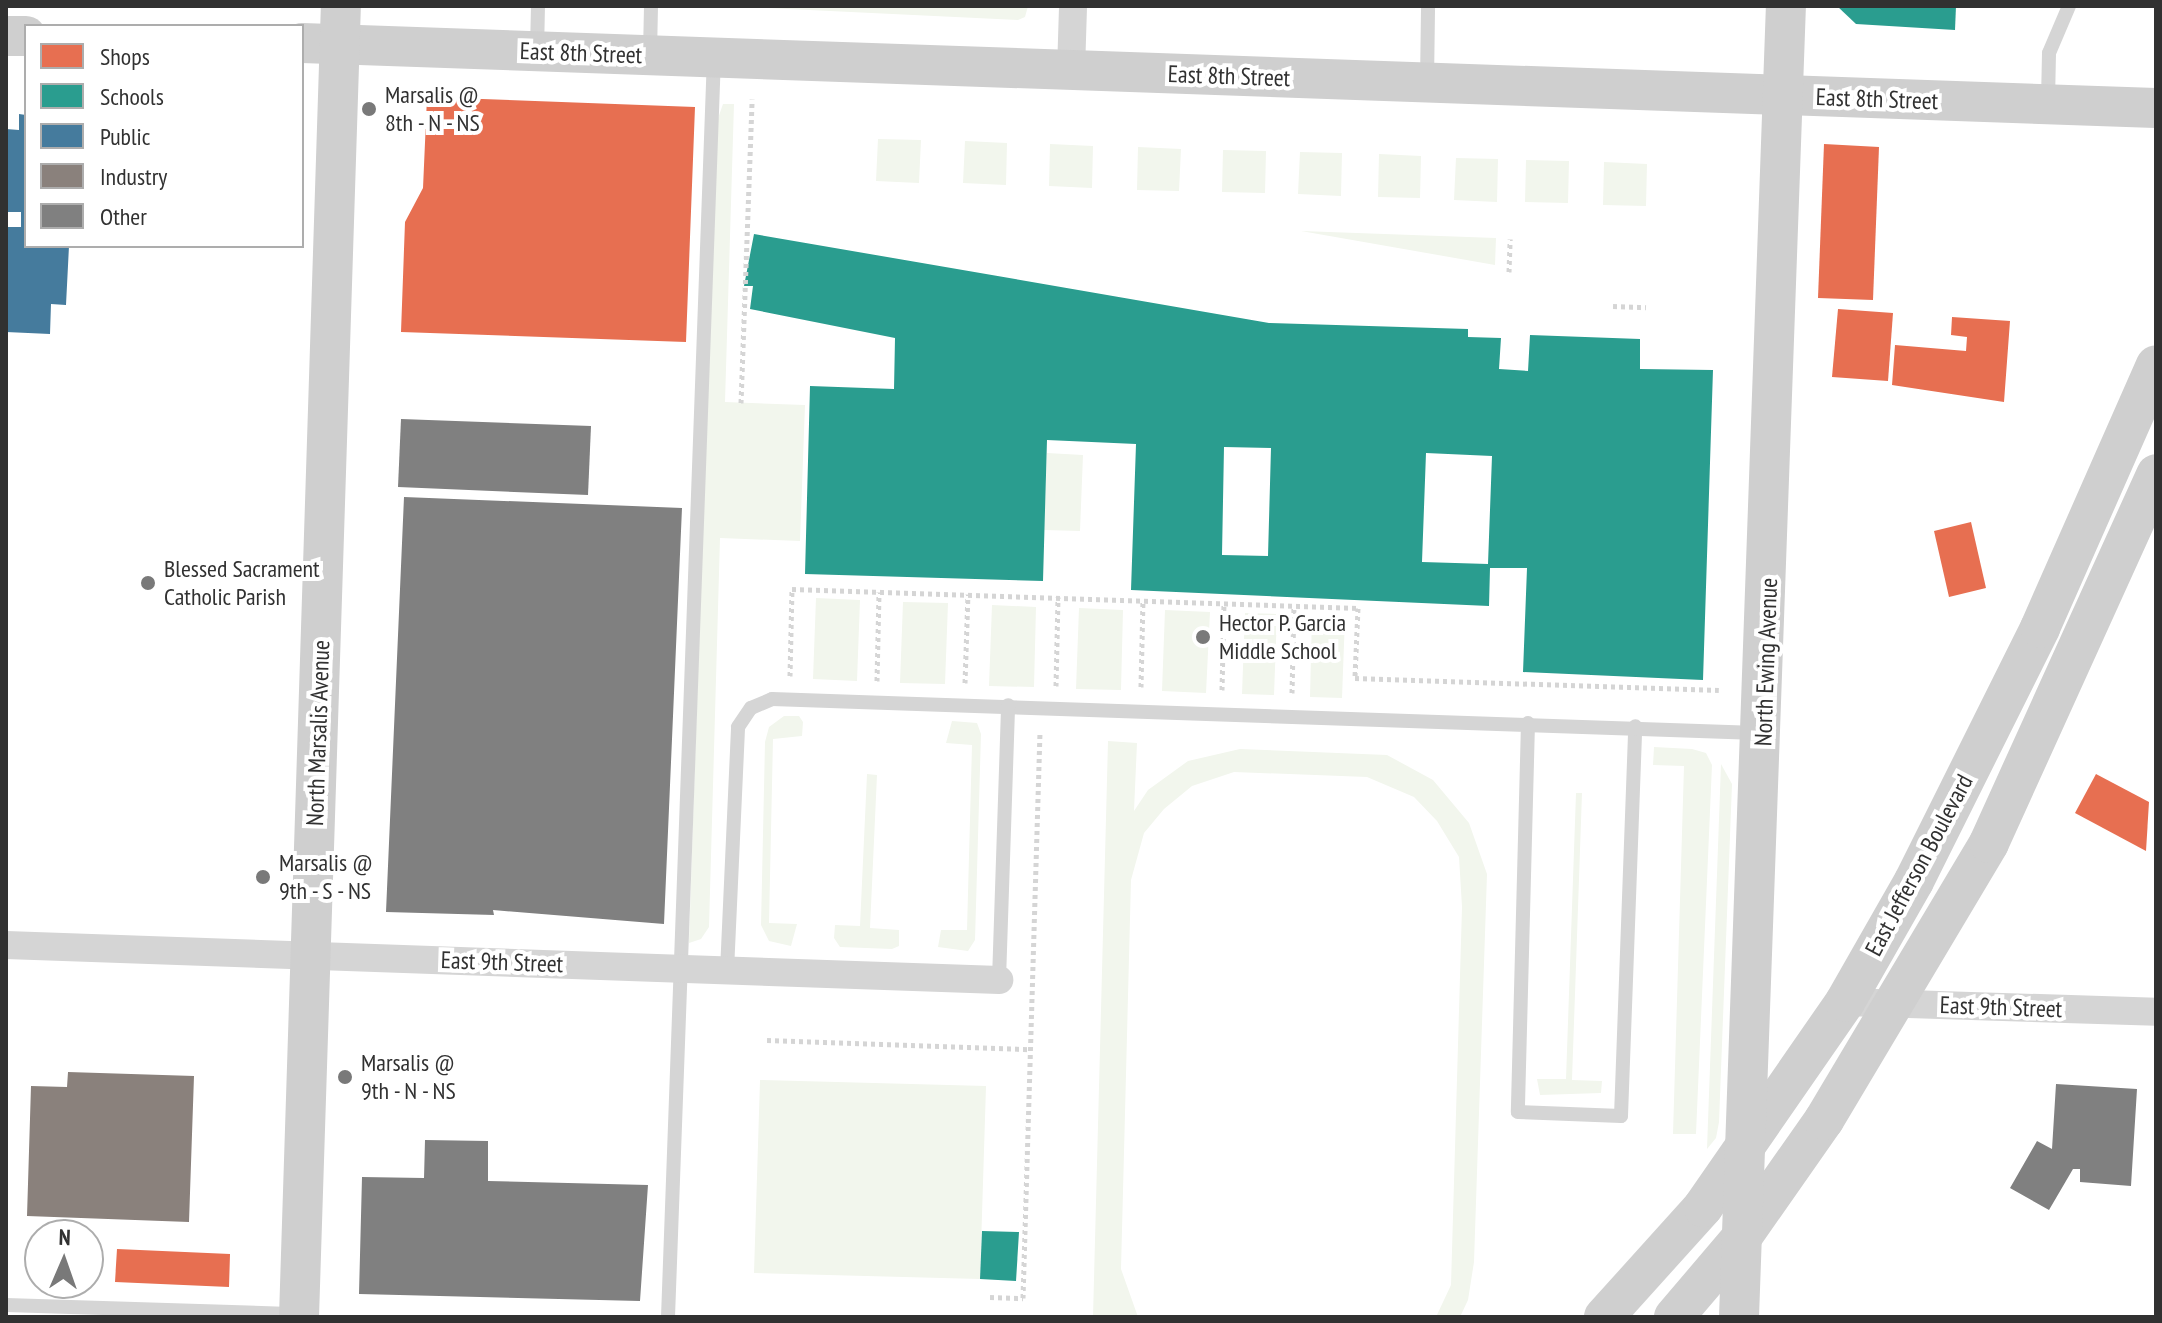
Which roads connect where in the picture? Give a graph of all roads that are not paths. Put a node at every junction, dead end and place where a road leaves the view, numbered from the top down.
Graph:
1 (538, 6) edge
2 (651, 6) edge
3 (1073, 6) edge
4 (1428, 6) edge
5 (1786, 6) edge
6 (2069, 6) edge
7 (328, 31) edge
8 (537, 52) junction
9 (650, 56) junction
10 (714, 58) junction
11 (1071, 71) junction
12 (1427, 82) junction
13 (1784, 95) junction
14 (2048, 105) junction
15 (2156, 108) edge
16 (2156, 365) edge
17 (2156, 474) edge
18 (2075, 551) junction
19 (2114, 568) junction
20 (1008, 705) junction
21 (1528, 723) junction
22 (1635, 726) junction
23 (1763, 733) junction
24 (6, 945) edge
25 (311, 956) junction
26 (678, 967) junction
27 (727, 971) junction
28 (999, 980) joint
29 (1845, 1002) junction
30 (1896, 1004) junction
31 (2156, 1012) edge
32 (1746, 1147) junction
33 (1742, 1237) junction
34 (6, 1305) edge
35 (299, 1316) edge
36 (668, 1317) edge
37 (1604, 1317) edge
38 (1674, 1317) edge
39 (1739, 1317) edge

1 - 8 lane
2 - 9 lane
3 - 11 street
4 - 12 lane
5 - 13 main road, North Ewing Avenue
6 - 14 lane
7 - 8 main road, East 8th Street
7 - 25 main road, North Marsalis Avenue
8 - 9 main road, East 8th Street
9 - 10 main road, East 8th Street
10 - 11 main road, East 8th Street
10 - 26 lane
11 - 12 main road, East 8th Street
12 - 13 main road, East 8th Street
13 - 14 main road, East 8th Street
13 - 23 main road, North Ewing Avenue
14 - 15 main road, East 8th Street
16 - 18 main road, East Jefferson Boulevard
17 - 19 main road, East Jefferson Boulevard
18 - 19 main road
18 - 29 main road, East Jefferson Boulevard
19 - 30 main road, East Jefferson Boulevard
20 - 21 lane
20 - 27 lane
20 - 28 lane
21 - 22 lane
21 - 22 lane
22 - 23 lane
23 - 32 main road, North Ewing Avenue
24 - 25 street, East 9th Street
25 - 26 street, East 9th Street
25 - 35 main road, North Marsalis Avenue
26 - 27 street, East 9th Street
26 - 36 lane
27 - 28 street, East 9th Street
29 - 30 street, East 9th Street
29 - 32 main road, East Jefferson Boulevard
30 - 31 street, East 9th Street
30 - 33 main road, East Jefferson Boulevard
32 - 33 main road, North Ewing Avenue
32 - 37 main road, East Jefferson Boulevard
33 - 38 main road, East Jefferson Boulevard
33 - 39 main road, North Ewing Avenue
34 - 35 lane

